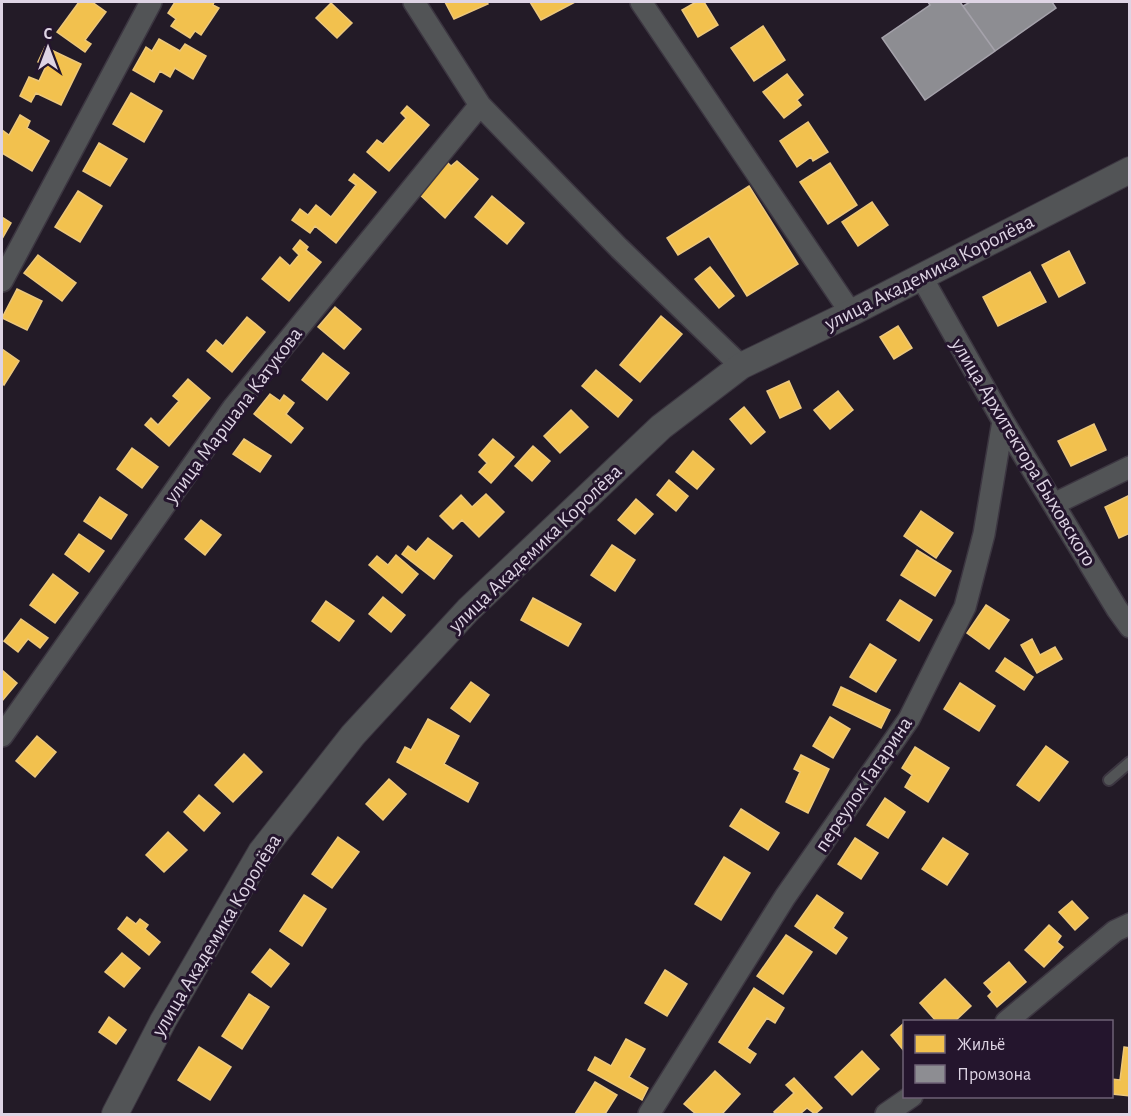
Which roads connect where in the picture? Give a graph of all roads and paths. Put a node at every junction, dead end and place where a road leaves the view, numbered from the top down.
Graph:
1 (151, 2) edge
2 (414, 2) edge
3 (641, 2) edge
4 (480, 105) junction
5 (1130, 170) edge
6 (921, 276) junction
7 (2, 281) edge
8 (851, 313) junction
9 (741, 366) junction
10 (1003, 421) junction
11 (1130, 467) edge
12 (1054, 504) junction
13 (1123, 606) edge
14 (1130, 627) edge
15 (2, 736) edge
16 (1130, 762) edge
17 (1109, 780) dead end
18 (1130, 924) edge
19 (1008, 1020) edge
20 (909, 1098) edge
21 (115, 1114) edge
22 (649, 1114) edge
23 (886, 1114) edge

1 - 7 street
2 - 4 street
3 - 8 street
4 - 9 street
4 - 15 street, улица Маршала Катукова
5 - 6 street, улица Академика Королёва
6 - 8 street, улица Академика Королёва
6 - 10 street, улица Архитектора Быховского
8 - 9 street, улица Академика Королёва
9 - 21 street, улица Академика Королёва
10 - 12 street, улица Архитектора Быховского
10 - 22 street, переулок Гагарина
11 - 12 street
12 - 13 street, улица Архитектора Быховского
13 - 14 street, улица Архитектора Быховского
16 - 17 lane
18 - 19 street
20 - 23 street

